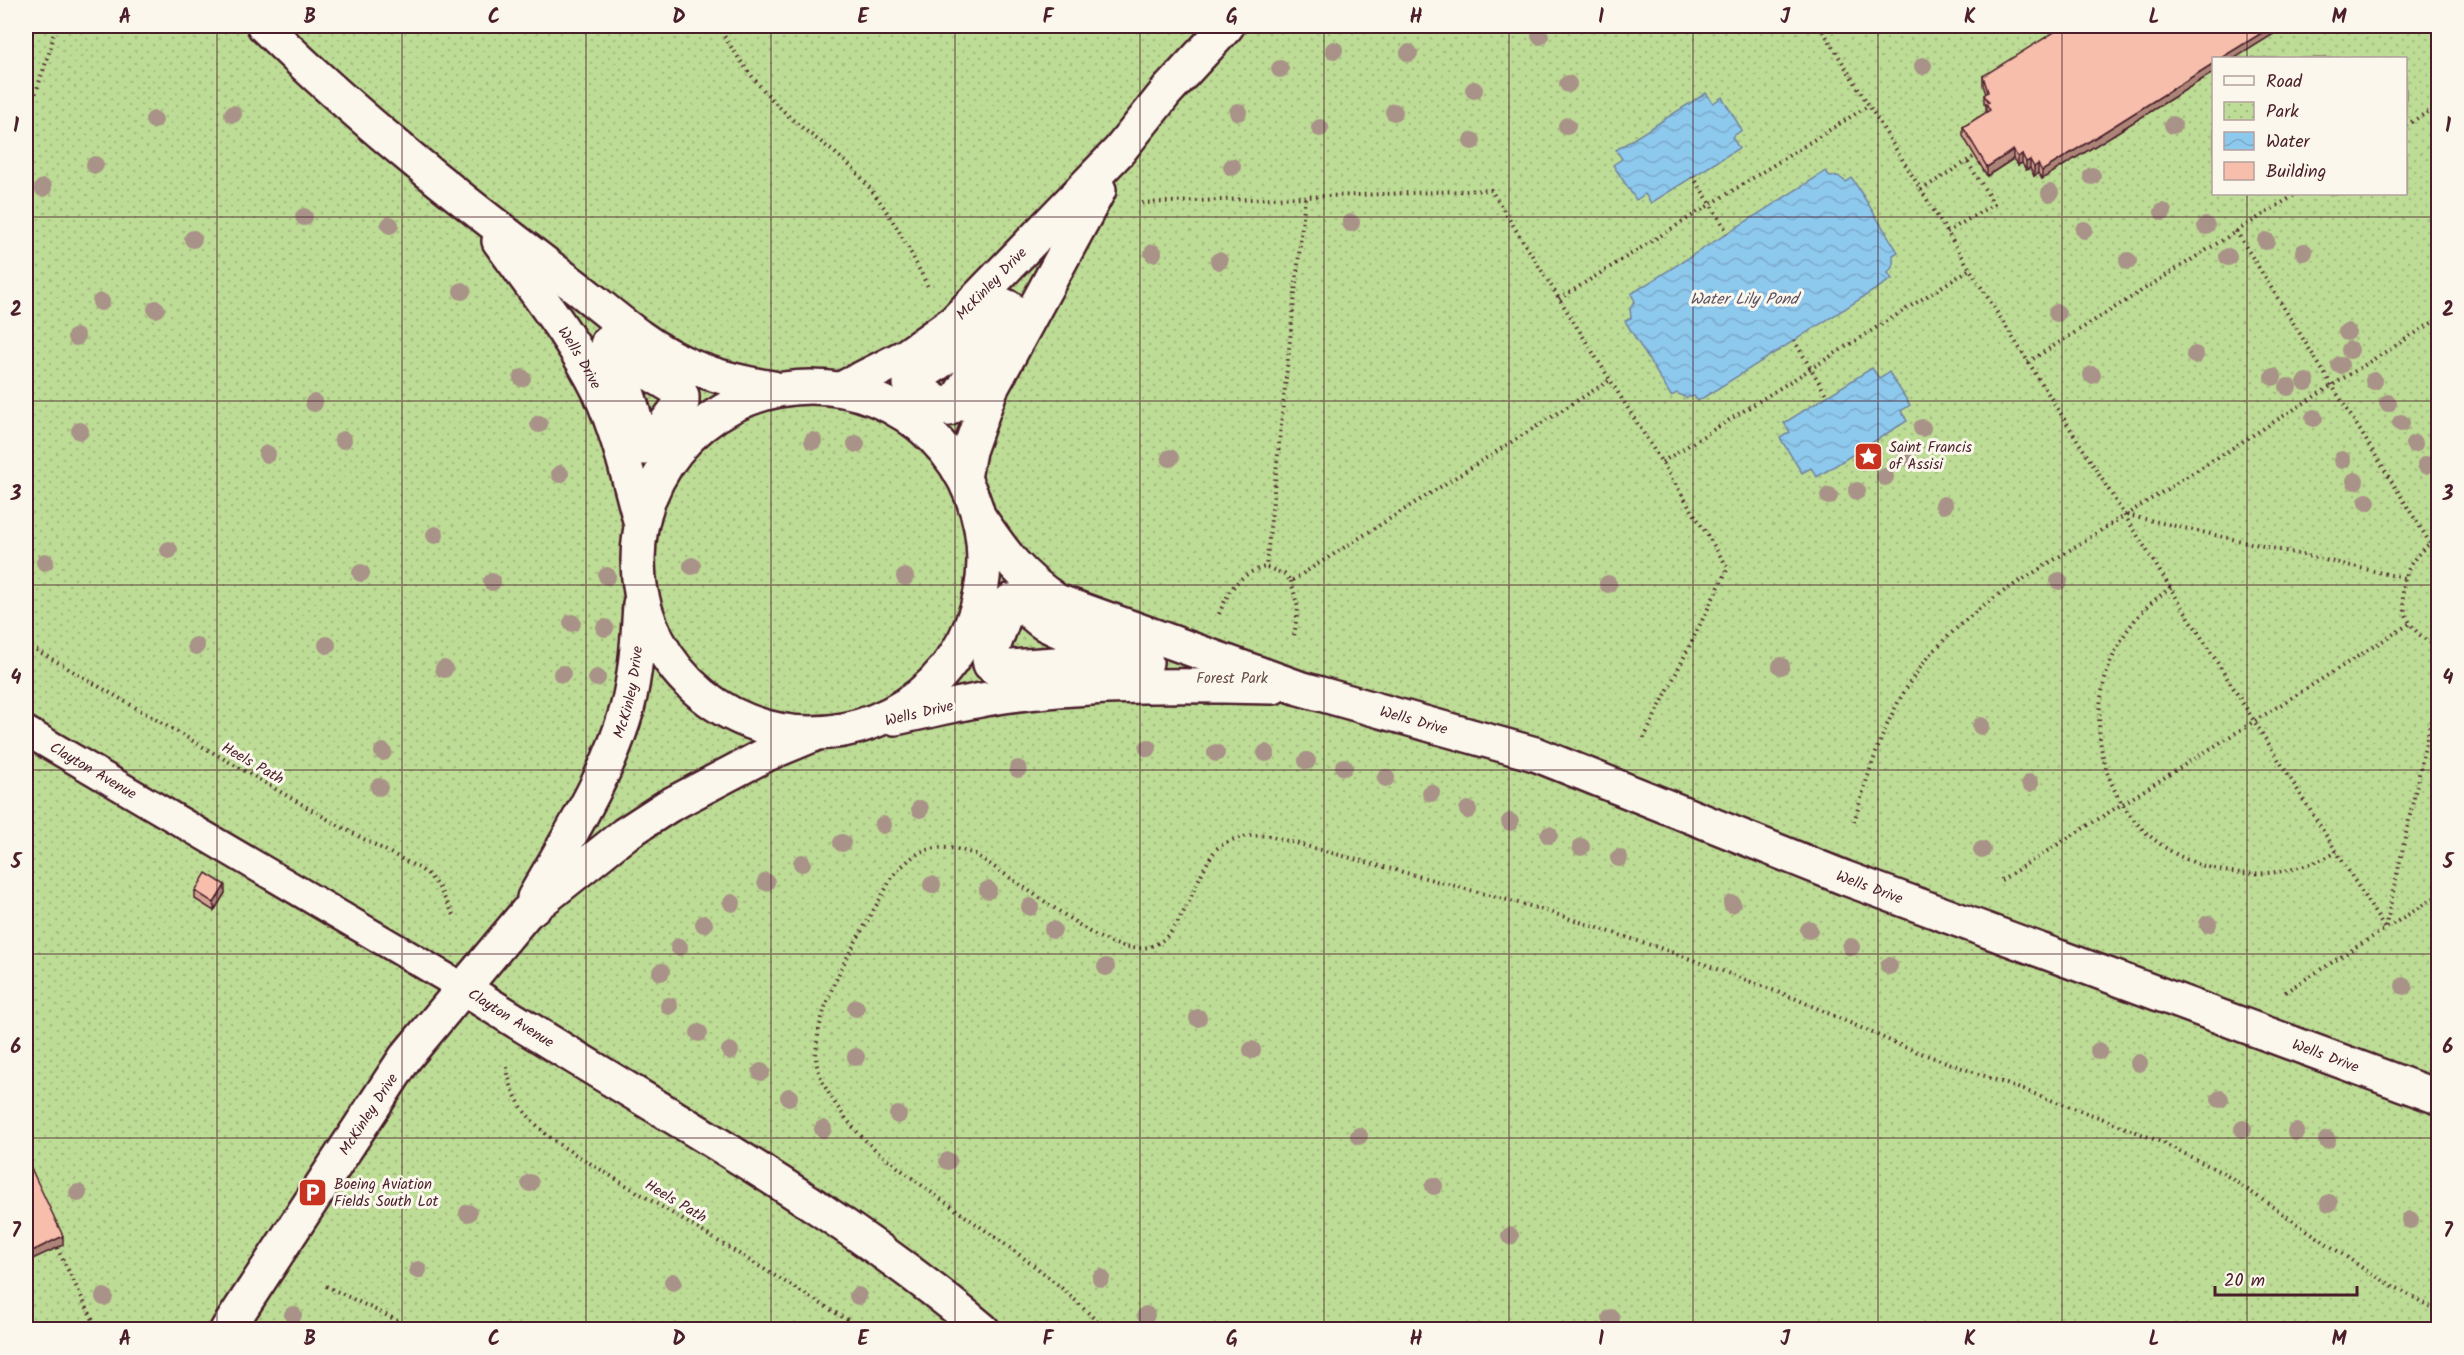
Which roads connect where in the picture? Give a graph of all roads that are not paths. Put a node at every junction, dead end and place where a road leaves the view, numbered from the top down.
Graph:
1 (264, 26) edge
2 (1227, 26) edge
3 (1119, 151) junction
4 (478, 213) junction
5 (843, 388) junction
6 (778, 389) junction
7 (964, 478) junction
8 (979, 517) junction
9 (641, 524) junction
10 (641, 593) junction
11 (1299, 688) junction
12 (861, 726) junction
13 (26, 730) edge
14 (816, 733) junction
15 (526, 913) junction
16 (462, 987) junction
17 (2439, 1097) edge
18 (227, 1329) edge
19 (983, 1329) edge

1 - 4 street, Wells Drive
2 - 3 street, McKinley Drive
3 - 5 street, McKinley Drive
3 - 7 street, McKinley Drive
4 - 6 street, Wells Drive
4 - 9 street, Wells Drive
5 - 6 street
5 - 7 street
6 - 9 street
7 - 8 street
8 - 11 street, Wells Drive
8 - 12 street
9 - 10 street
10 - 14 street
10 - 15 street, McKinley Drive
11 - 12 street, Wells Drive
11 - 17 street, Wells Drive
12 - 14 street
13 - 16 lane, Clayton Avenue
14 - 15 street, McKinley Drive
15 - 16 street, McKinley Drive
16 - 18 street, McKinley Drive
16 - 19 street, Clayton Avenue

